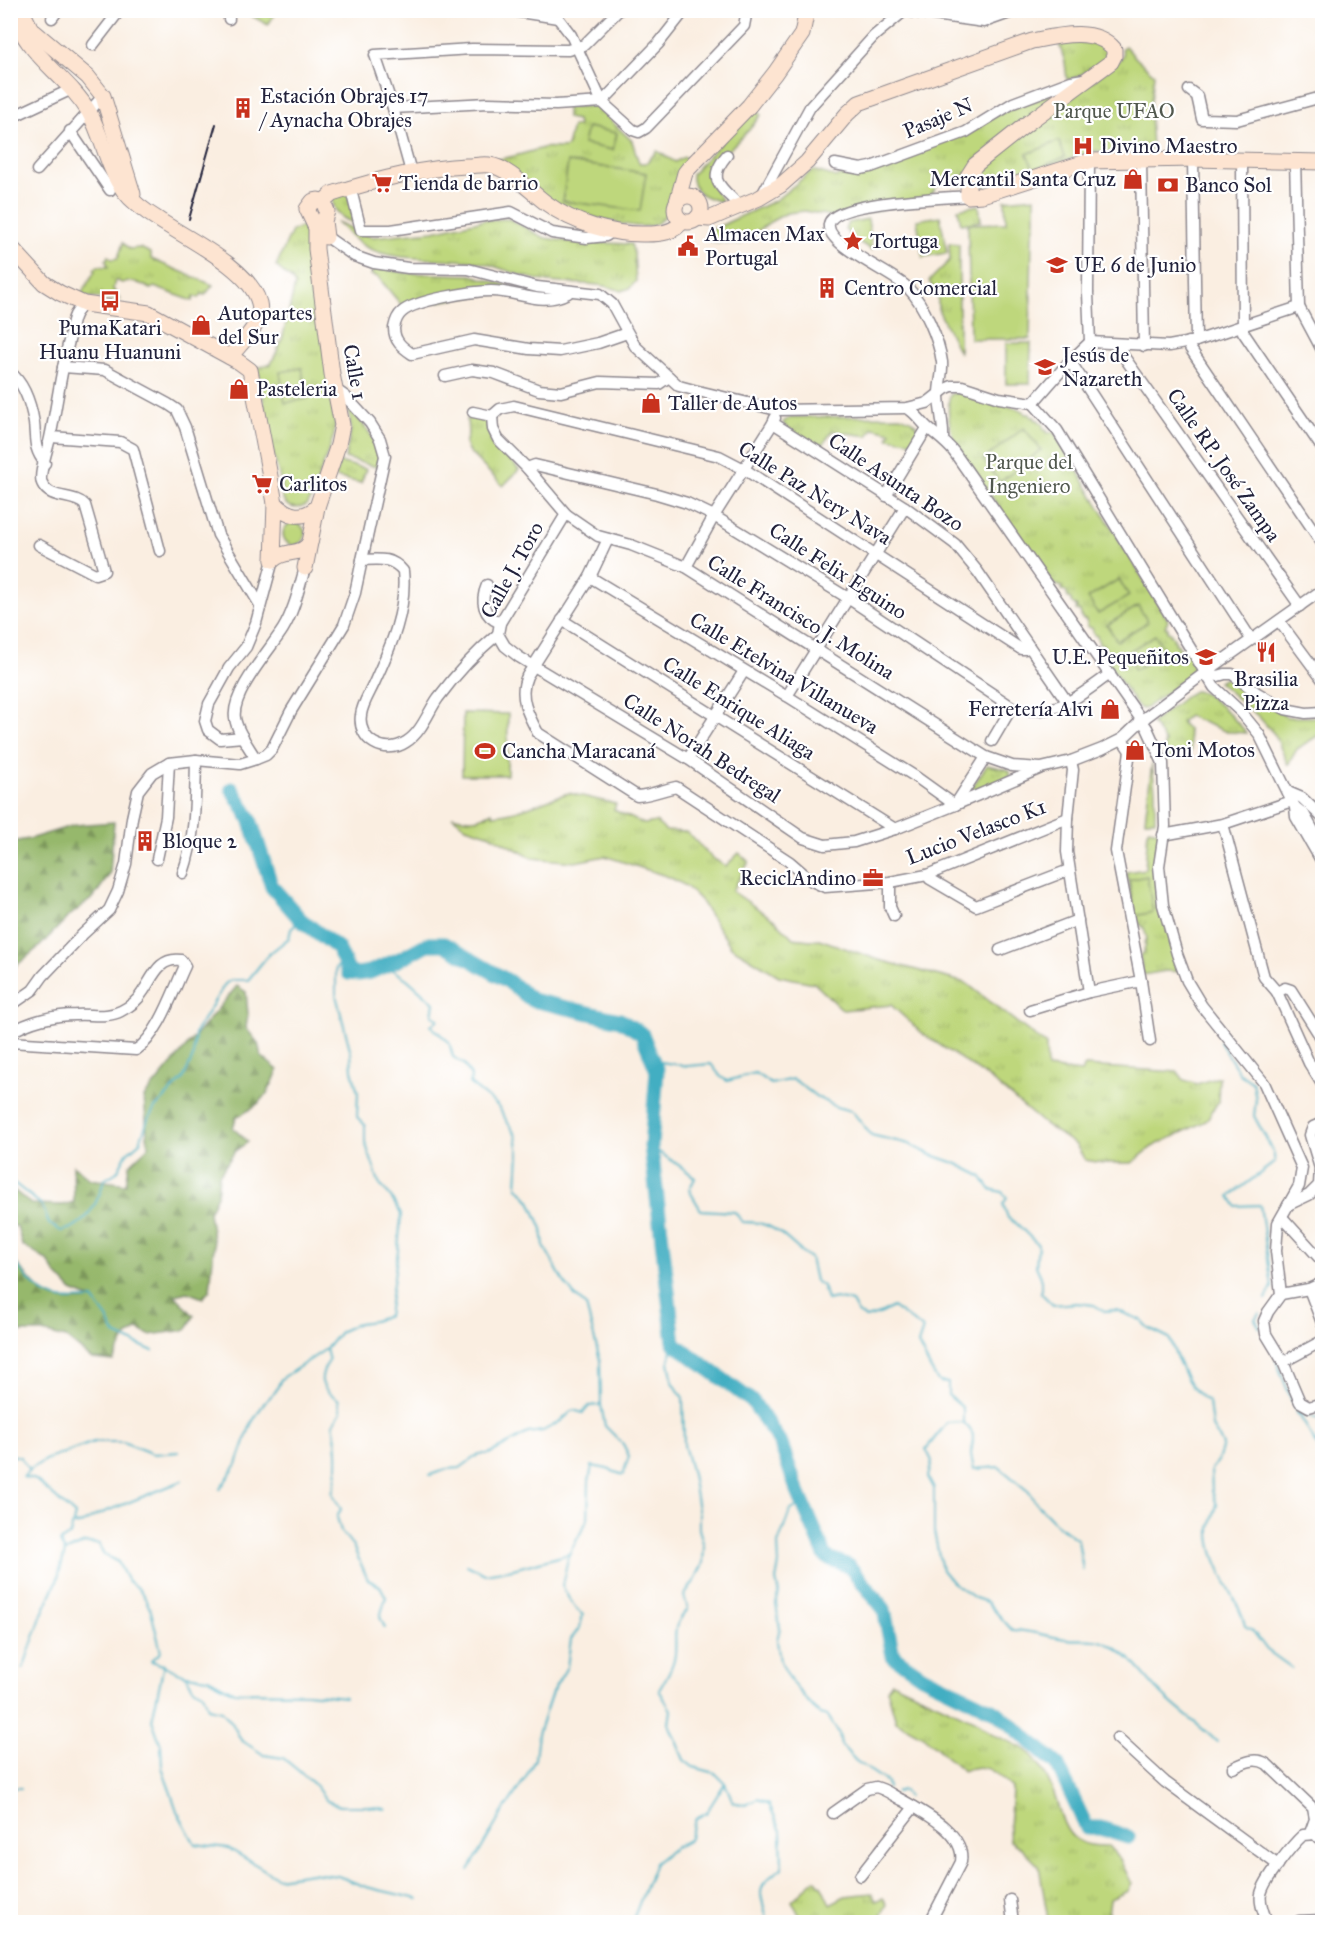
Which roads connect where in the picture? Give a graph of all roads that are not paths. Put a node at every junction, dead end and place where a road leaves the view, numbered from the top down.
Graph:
1 (13, 10) edge
2 (22, 10) edge
3 (120, 10) edge
4 (507, 10) edge
5 (549, 10) edge
6 (685, 10) edge
7 (747, 10) edge
8 (807, 10) edge
9 (1018, 10) edge
10 (619, 11) edge
11 (901, 11) edge
12 (521, 12) edge
13 (558, 18) junction
14 (93, 45) dead end
15 (577, 47) junction
16 (1088, 79) junction
17 (72, 89) junction
18 (1189, 90) dead end
19 (103, 96) junction
20 (1323, 97) edge
21 (602, 102) junction
22 (393, 108) junction
23 (89, 112) junction
24 (10, 118) edge
25 (70, 131) junction
26 (727, 155) dead end
27 (1140, 159) junction
28 (1193, 159) junction
29 (1242, 160) junction
30 (1295, 160) junction
31 (1089, 161) junction
32 (1323, 162) edge
33 (835, 164) dead end
34 (690, 168) junction
35 (37, 170) dead end
36 (411, 172) junction
37 (351, 189) junction
38 (110, 190) dead end
39 (968, 196) junction
40 (759, 198) junction
41 (696, 199) junction
42 (137, 205) junction
43 (734, 208) junction
44 (683, 213) junction
45 (613, 231) junction
46 (320, 243) junction
47 (10, 246) edge
48 (571, 292) junction
49 (84, 304) junction
50 (1299, 307) junction
51 (1242, 326) junction
52 (627, 333) junction
53 (1090, 342) junction
54 (1192, 342) junction
55 (1121, 345) junction
56 (1144, 346) junction
57 (1323, 351) edge
58 (230, 357) junction
59 (1068, 363) junction
60 (63, 367) junction
61 (10, 372) edge
62 (445, 376) dead end
63 (669, 377) junction
64 (334, 381) junction
65 (939, 394) junction
66 (1033, 403) junction
67 (907, 408) junction
68 (777, 410) junction
69 (473, 412) dead end
70 (492, 416) junction
71 (773, 423) junction
72 (927, 428) junction
73 (51, 437) junction
74 (944, 439) junction
75 (1323, 448) edge
76 (45, 462) junction
77 (527, 468) junction
78 (744, 469) junction
79 (886, 496) junction
80 (275, 503) junction
81 (317, 507) junction
82 (904, 507) junction
83 (566, 514) junction
84 (294, 516) junction
85 (714, 516) junction
86 (275, 534) junction
87 (311, 537) junction
88 (608, 539) junction
89 (1323, 543) edge
90 (39, 545) dead end
91 (160, 551) dead end
92 (290, 553) junction
93 (874, 554) junction
94 (273, 560) junction
95 (362, 560) junction
96 (686, 567) junction
97 (305, 568) junction
98 (590, 577) junction
99 (487, 585) dead end
100 (1323, 590) edge
101 (848, 598) junction
102 (260, 605) junction
103 (1300, 606) junction
104 (562, 620) junction
105 (1279, 621) junction
106 (500, 623) junction
107 (498, 634) junction
108 (1251, 639) junction
109 (1029, 646) junction
110 (816, 648) junction
111 (534, 664) junction
112 (744, 671) junction
113 (1206, 672) junction
114 (1110, 674) junction
115 (1323, 679) edge
116 (787, 696) junction
117 (1068, 703) junction
118 (1012, 707) junction
119 (1323, 712) edge
120 (715, 715) junction
121 (1142, 720) junction
122 (243, 737) junction
123 (1122, 739) junction
124 (992, 741) dead end
125 (986, 757) junction
126 (256, 759) junction
127 (688, 759) junction
128 (196, 760) junction
129 (1071, 761) junction
130 (169, 763) junction
131 (1041, 768) junction
132 (1292, 800) junction
133 (954, 806) junction
134 (1323, 817) edge
135 (1068, 818) junction
136 (1223, 824) junction
137 (895, 829) junction
138 (1163, 835) junction
139 (1323, 846) edge
140 (157, 859) dead end
141 (1323, 861) edge
142 (1069, 870) junction
143 (183, 873) dead end
144 (927, 875) junction
145 (890, 882) junction
146 (894, 916) dead end
147 (1078, 920) junction
148 (1000, 950) dead end
149 (1142, 981) junction
150 (1089, 992) junction
151 (1277, 992) junction
152 (10, 1006) edge
153 (1030, 1010) dead end
154 (10, 1033) edge
155 (1323, 1039) edge
156 (1150, 1041) dead end
157 (10, 1042) edge
158 (1323, 1084) edge
159 (1323, 1123) edge
160 (1322, 1174) edge
161 (1288, 1205) junction
162 (1281, 1217) junction
163 (1323, 1262) edge
164 (1323, 1283) edge
165 (1309, 1289) junction
166 (1281, 1294) junction
167 (1323, 1323) edge
168 (1323, 1341) edge
169 (1283, 1362) junction
170 (1323, 1403) edge
171 (1118, 1738) dead end
172 (1233, 1768) dead end
173 (914, 1807) junction
174 (833, 1813) dead end
175 (1310, 1833) junction
176 (1323, 1842) edge
177 (1278, 1865) junction
178 (860, 1876) dead end
179 (1010, 1900) dead end
180 (1323, 1920) edge
181 (1299, 1921) edge
182 (930, 1923) edge
183 (1013, 1923) edge
184 (1267, 1923) edge

1 - 17 main road
2 - 19 main road
3 - 14 street
4 - 12 street
5 - 13 street
6 - 21 street
7 - 21 street
8 - 34 main road
9 - 11 street
10 - 15 street
11 - 40 street
12 - 13 street
13 - 15 street
15 - 21 street
15 - 22 street
16 - 33 street, Pasaje N
16 - 39 main road
16 - 40 main road
17 - 23 main road
17 - 24 street
18 - 20 street
19 - 23 street
19 - 42 main road
21 - 22 street
22 - 36 street
23 - 25 street
23 - 42 main road
25 - 35 street
25 - 38 street
26 - 43 street
27 - 28 main road
27 - 31 main road
27 - 56 street
28 - 29 main road
28 - 54 street
29 - 30 main road
29 - 51 street
30 - 32 main road
30 - 50 street
31 - 39 main road
31 - 53 street
34 - 41 main road
34 - 44 main road
36 - 37 main road
36 - 45 main road
37 - 45 street
37 - 46 main road, Calle 1
39 - 65 street
40 - 43 main road
41 - 43 main road
41 - 44 main road
41 - 44 main road
42 - 58 main road
43 - 44 main road
44 - 45 main road
46 - 48 street
46 - 64 main road, Calle 1
47 - 49 main road
48 - 52 street
48 - 52 street
49 - 58 main road
49 - 60 street
50 - 51 street
50 - 57 street
51 - 54 street
51 - 75 street
52 - 63 street
53 - 55 street
53 - 59 street
54 - 56 street
54 - 89 street
55 - 56 street
55 - 103 street, Calle RP. José Zampa
58 - 80 main road
59 - 66 street
59 - 108 street
60 - 73 street
60 - 102 street
61 - 76 street
62 - 63 street
63 - 68 street
64 - 81 main road, Calle 1
64 - 95 street
65 - 66 street
65 - 67 street
65 - 74 street
66 - 113 street
67 - 68 street
67 - 72 street
68 - 71 street
69 - 70 street
70 - 77 street, Calle Francisco J. Molina
70 - 78 street, Calle Paz Nery Nava
71 - 78 street
71 - 79 street, Calle Asunta Bozo
72 - 74 street
72 - 79 street
73 - 76 street
73 - 91 street
74 - 114 street
76 - 90 street
77 - 83 street, Calle Francisco J. Molina
77 - 85 street, Calle Felix Eguino
78 - 85 street
78 - 93 street, Calle Paz Nery Nava
79 - 82 street, Calle Asunta Bozo
80 - 84 main road
80 - 86 main road
81 - 84 main road
81 - 87 main road, Calle 1
82 - 93 street
82 - 109 street, Calle Asunta Bozo
83 - 88 street, Calle Francisco J. Molina
83 - 106 street, Calle J. Toro
84 - 86 main road
84 - 87 main road
85 - 96 street
85 - 101 street, Calle Felix Eguino
86 - 92 main road
86 - 94 main road
87 - 92 main road
87 - 97 main road, Calle 1
88 - 96 street, Calle Francisco J. Molina
88 - 98 street
92 - 94 main road
92 - 97 main road
93 - 101 street
93 - 109 street, Calle Paz Nery Nava
94 - 102 street
95 - 107 street
95 - 126 street
96 - 110 street, Calle Francisco J. Molina
97 - 122 street
98 - 104 street
98 - 112 street, Calle Etelvina Villanueva
99 - 106 street
100 - 103 street, Calle Francisco J. Molina
101 - 110 street
101 - 118 street, Calle Felix Eguino
102 - 122 street
103 - 105 street, Calle Francisco J. Molina
104 - 111 street
104 - 120 street, Calle Enrique Aliaga
105 - 108 street, Calle Francisco J. Molina
105 - 115 street
106 - 107 street, Calle J. Toro
107 - 111 street, Calle J. Toro
108 - 113 street, Calle Francisco J. Molina
109 - 117 street, Calle Asunta Bozo
110 - 116 street
110 - 125 street, Calle Francisco J. Molina
111 - 127 street, Calle Norah Bedregal
111 - 145 street, Lucio Velasco K1
112 - 116 street, Calle Etelvina Villanueva
112 - 120 street
113 - 119 street
113 - 121 street, Calle Francisco J. Molina
113 - 132 street
114 - 117 street, Calle Felix Eguino
114 - 121 street
116 - 133 street, Calle Etelvina Villanueva
117 - 118 street, Calle Felix Eguino
118 - 124 street
120 - 127 street
120 - 137 street, Calle Enrique Aliaga
121 - 123 street, Calle Francisco J. Molina
121 - 138 street
122 - 126 street
123 - 129 street, Calle Francisco J. Molina
123 - 149 street
125 - 131 street, Calle Francisco J. Molina
125 - 133 street
126 - 128 street
127 - 137 street, Calle Norah Bedregal
128 - 130 street
128 - 143 street
129 - 131 street, Calle Francisco J. Molina
129 - 135 street
130 - 140 street
130 - 152 street
131 - 133 street, Calle Norah Bedregal
132 - 134 street
132 - 136 street
132 - 139 street
132 - 141 street
133 - 137 street, Calle Norah Bedregal
135 - 142 street
135 - 144 street, Lucio Velasco K1
136 - 138 street
136 - 151 street
138 - 161 street
142 - 144 street
142 - 147 street
144 - 145 street, Lucio Velasco K1
145 - 146 street
147 - 148 street
147 - 150 street
149 - 150 street
149 - 156 street
150 - 153 street
151 - 155 street
151 - 158 street
154 - 157 street
159 - 160 street
160 - 161 street
161 - 162 street
162 - 163 street
162 - 166 street
164 - 165 street
165 - 166 street
165 - 167 street
166 - 169 street
168 - 169 street
169 - 170 street
171 - 177 street
172 - 175 street
173 - 174 street
173 - 178 street
173 - 182 street
175 - 176 street
175 - 177 street
177 - 184 street
179 - 183 street
180 - 181 street

